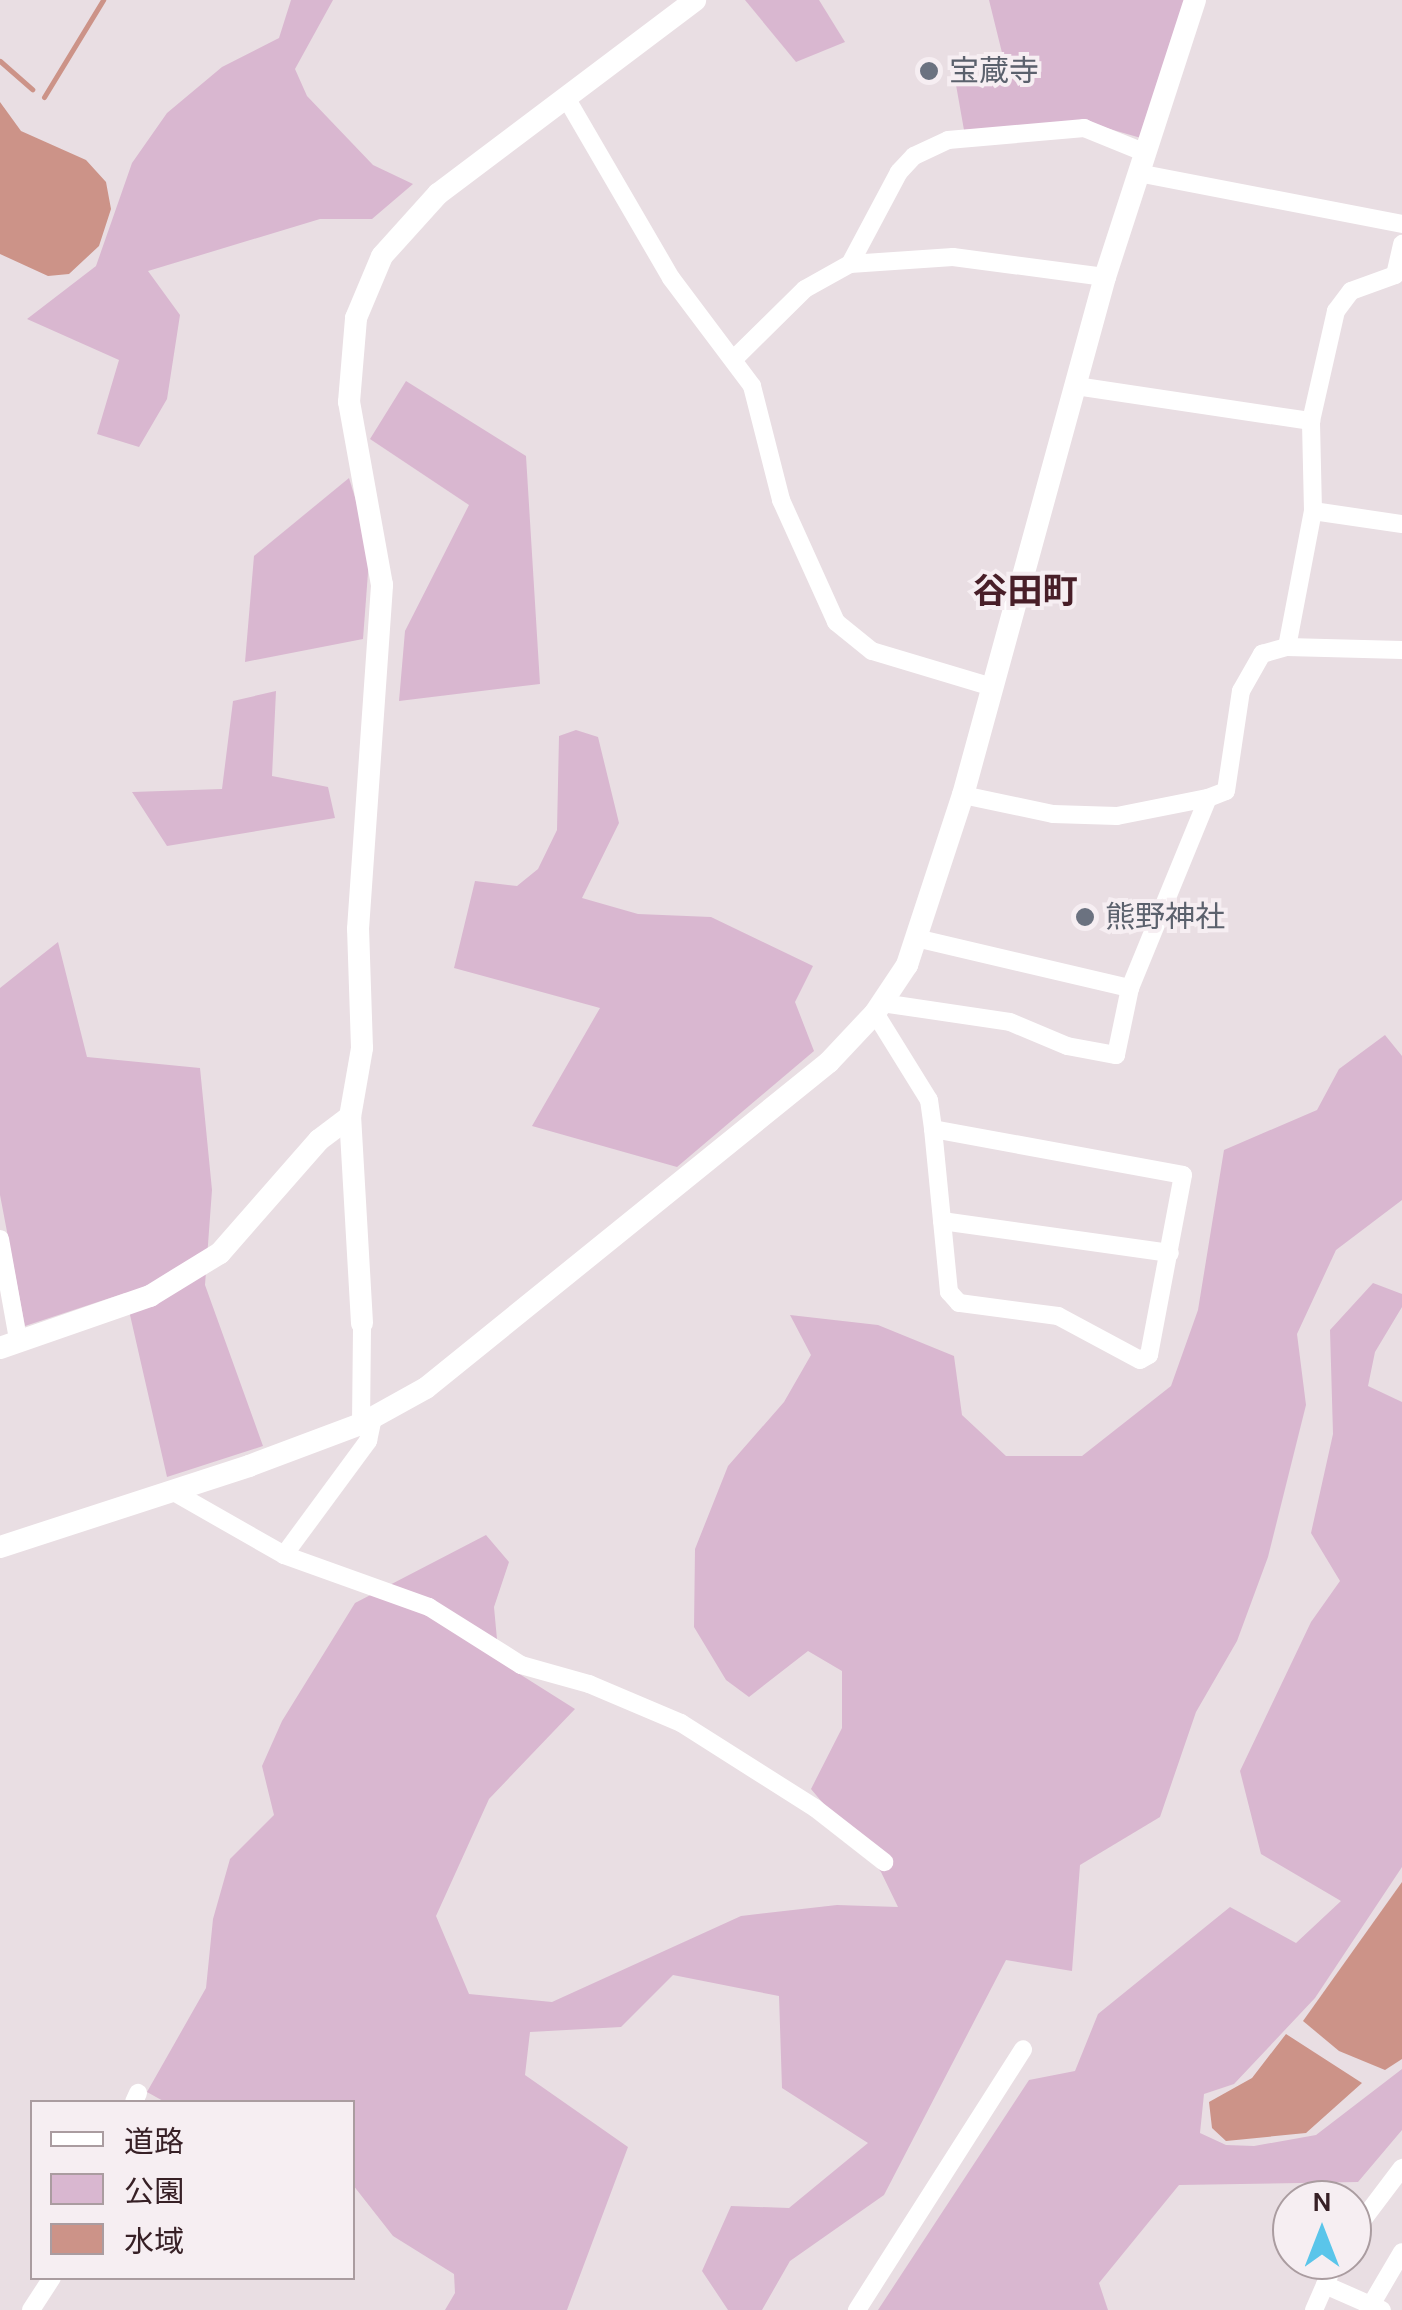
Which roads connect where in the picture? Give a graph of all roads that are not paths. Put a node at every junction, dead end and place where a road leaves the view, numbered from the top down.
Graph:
1 (695, 0) edge
2 (1194, 0) edge
3 (568, 101) junction
4 (1142, 163) junction
5 (1402, 224) edge
6 (1402, 244) edge
7 (850, 264) junction
8 (1104, 277) junction
9 (736, 358) junction
10 (1076, 386) junction
11 (1311, 421) junction
12 (1314, 512) junction
13 (1402, 524) edge
14 (1287, 647) junction
15 (1402, 650) edge
16 (992, 687) junction
17 (963, 795) junction
18 (1208, 798) junction
19 (916, 938) junction
20 (1130, 988) junction
21 (878, 1008) junction
22 (350, 1117) junction
23 (933, 1129) junction
24 (942, 1221) junction
25 (0, 1238) edge
26 (1170, 1253) junction
27 (362, 1322) joint
28 (9, 1344) edge
29 (367, 1421) junction
30 (172, 1491) junction
31 (0, 1547) edge
32 (284, 1555) junction
33 (884, 1862) dead end
34 (1023, 2049) dead end
35 (1402, 2168) edge
36 (1372, 2208) edge
37 (1402, 2252) edge
38 (51, 2280) edge
39 (1327, 2280) edge
40 (1325, 2285) junction
41 (1374, 2308) edge
42 (30, 2310) edge
43 (856, 2310) edge
44 (1314, 2310) edge

1 - 3 street
2 - 4 street
3 - 9 street
3 - 22 street
4 - 5 street
4 - 7 street
4 - 8 street
6 - 11 street
7 - 8 street
7 - 9 street
8 - 10 street
9 - 16 street
10 - 11 street
10 - 16 street
11 - 12 street
12 - 13 street
12 - 14 street
14 - 15 street
14 - 18 street
16 - 17 street
17 - 18 street
17 - 19 street
18 - 20 street
19 - 20 street
19 - 21 street
20 - 21 street
21 - 23 street
21 - 29 street
22 - 27 street
22 - 28 street
23 - 24 street
23 - 26 street
24 - 26 street
24 - 26 street
25 - 28 street
27 - 29 street
29 - 30 street
29 - 32 street
30 - 31 street
30 - 32 street
32 - 33 street
34 - 43 street
35 - 36 street
37 - 41 street
38 - 42 street
39 - 40 street
40 - 41 street
40 - 44 street

